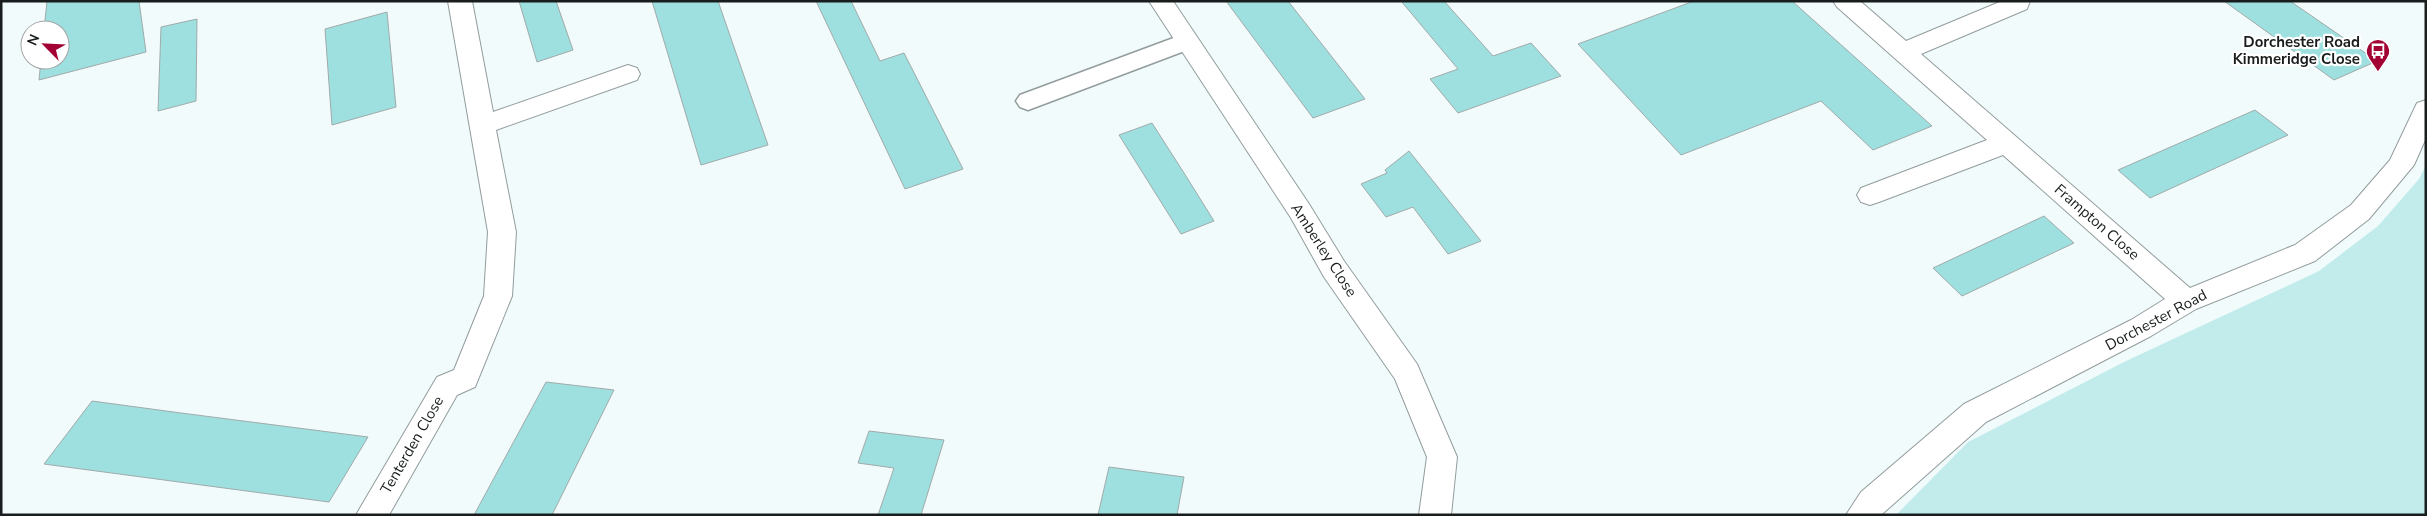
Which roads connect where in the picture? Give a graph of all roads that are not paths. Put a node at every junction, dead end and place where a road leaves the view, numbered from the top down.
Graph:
1 (460, 1) edge
2 (1161, 1) edge
3 (1845, 1) edge
4 (2019, 3) dead end
5 (1187, 41) junction
6 (1903, 52) junction
7 (628, 74) dead end
8 (1028, 101) dead end
9 (2426, 109) edge
10 (483, 125) junction
11 (2007, 143) junction
12 (1870, 195) dead end
13 (2186, 301) junction
14 (372, 515) edge
15 (1435, 515) edge
16 (1862, 515) edge

1 - 10 street, Tenterden Close
2 - 5 street, Amberley Close
3 - 6 street, Frampton Close
4 - 6 street
5 - 8 lane
5 - 15 street, Amberley Close
6 - 11 street, Frampton Close
7 - 10 street
9 - 13 street, Dorchester Road
10 - 14 street, Tenterden Close
11 - 12 street
11 - 13 street, Frampton Close
13 - 16 street, Dorchester Road

